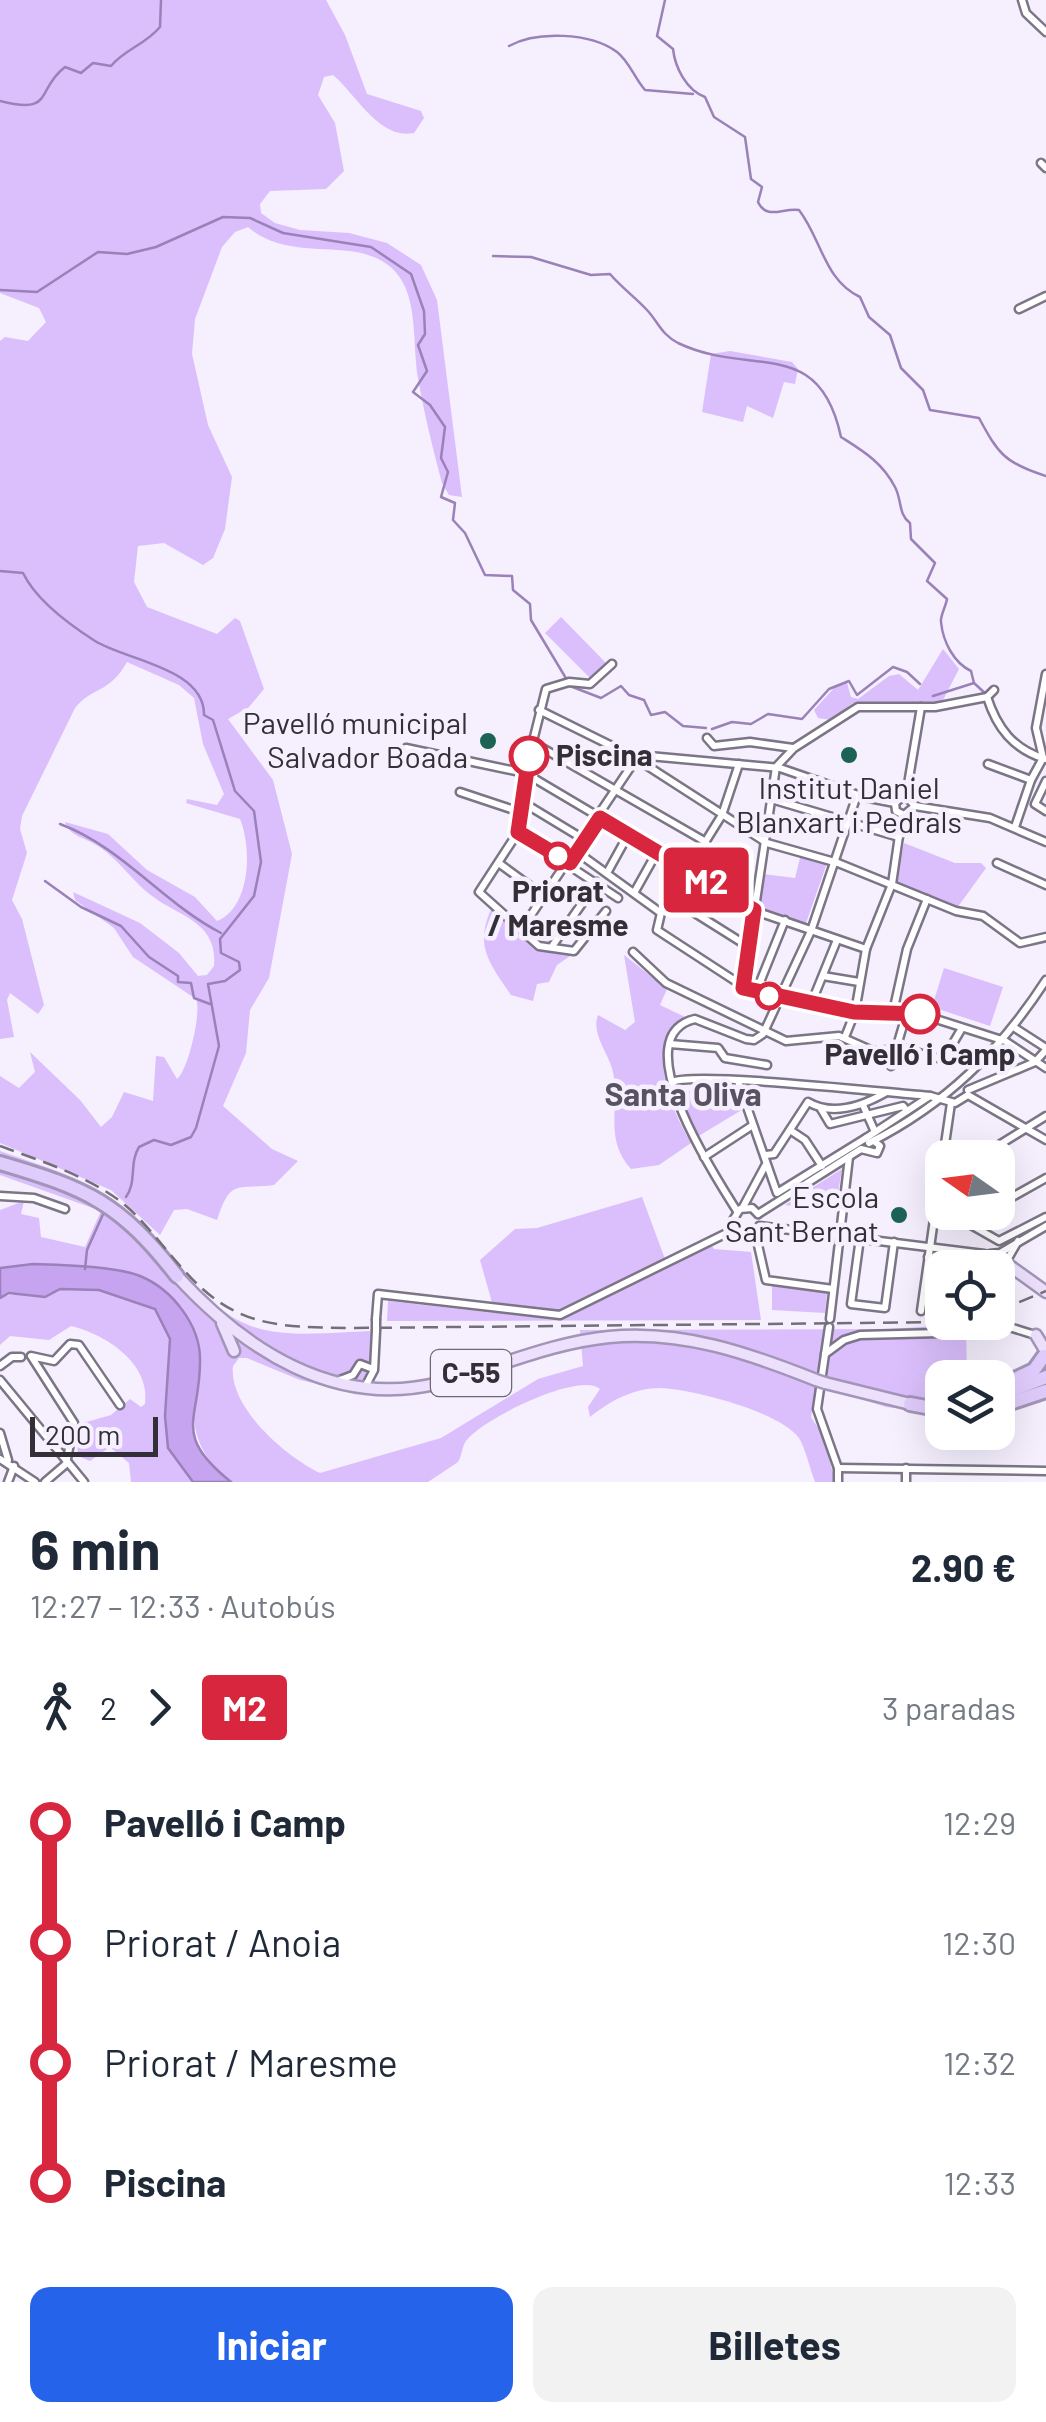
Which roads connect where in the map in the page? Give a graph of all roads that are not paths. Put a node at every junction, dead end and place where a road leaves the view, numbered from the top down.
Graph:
1 (1022, 0) edge
2 (1046, 32) edge
3 (1046, 296) edge
4 (1018, 309) dead end
5 (612, 664) dead end
6 (1046, 674) edge
7 (994, 690) dead end
8 (987, 697) junction
9 (921, 707) junction
10 (538, 710) junction
11 (1036, 720) junction
12 (1046, 720) edge
13 (708, 738) dead end
14 (532, 742) junction
15 (406, 748) dead end
16 (794, 748) junction
17 (636, 759) junction
18 (1045, 759) edge
19 (739, 764) junction
20 (988, 764) dead end
21 (776, 767) junction
22 (525, 773) junction
23 (1030, 780) junction
24 (1046, 781) edge
25 (617, 790) junction
26 (460, 792) dead end
27 (856, 795) junction
28 (906, 796) junction
29 (768, 798) junction
30 (520, 800) junction
31 (895, 803) junction
32 (914, 806) junction
33 (518, 811) junction
34 (1046, 812) edge
35 (722, 815) junction
36 (902, 815) junction
37 (600, 818) junction
38 (847, 821) junction
39 (1015, 827) junction
40 (518, 832) junction
41 (628, 835) junction
42 (898, 837) junction
43 (585, 840) junction
44 (763, 840) junction
45 (706, 842) junction
46 (1046, 842) edge
47 (578, 852) junction
48 (657, 852) junction
49 (834, 861) junction
50 (570, 863) junction
51 (500, 864) junction
52 (997, 864) dead end
53 (689, 870) junction
54 (607, 873) junction
55 (597, 882) junction
56 (892, 884) junction
57 (1046, 885) edge
58 (634, 893) junction
59 (545, 897) junction
60 (618, 898) dead end
61 (671, 898) junction
62 (927, 899) junction
63 (754, 910) junction
64 (606, 911) dead end
65 (661, 913) junction
66 (786, 920) junction
67 (521, 930) junction
68 (811, 931) junction
69 (1046, 937) edge
70 (837, 940) junction
71 (553, 945) junction
72 (749, 947) junction
73 (866, 949) junction
74 (632, 952) dead end
75 (822, 976) junction
76 (1046, 980) edge
77 (859, 982) junction
78 (743, 988) junction
79 (756, 992) junction
80 (781, 998) junction
81 (810, 1004) junction
82 (854, 1012) junction
83 (893, 1012) junction
84 (907, 1012) junction
85 (962, 1028) junction
86 (1014, 1028) junction
87 (764, 1031) junction
88 (844, 1037) junction
89 (1005, 1041) junction
90 (670, 1044) junction
91 (896, 1049) junction
92 (1046, 1049) edge
93 (1035, 1062) junction
94 (767, 1064) dead end
95 (891, 1066) dead end
96 (1046, 1068) edge
97 (966, 1080) junction
98 (738, 1081) junction
99 (672, 1082) junction
100 (886, 1093) junction
101 (968, 1093) junction
102 (930, 1096) junction
103 (940, 1099) junction
104 (951, 1103) junction
105 (863, 1105) junction
106 (880, 1109) junction
107 (820, 1110) junction
108 (908, 1111) junction
109 (1046, 1116) edge
110 (865, 1118) junction
111 (753, 1125) junction
112 (888, 1127) junction
113 (1029, 1129) junction
114 (790, 1130) junction
115 (946, 1140) edge
116 (1010, 1140) edge
117 (1046, 1140) edge
118 (870, 1142) junction
119 (766, 1154) junction
120 (849, 1156) junction
121 (704, 1157) junction
122 (0, 1166) edge
123 (765, 1166) junction
124 (822, 1166) junction
125 (1046, 1178) edge
126 (1015, 1195) edge
127 (0, 1196) edge
128 (65, 1209) dead end
129 (740, 1209) junction
130 (758, 1214) junction
131 (1046, 1217) edge
132 (1046, 1226) edge
133 (735, 1228) junction
134 (757, 1229) junction
135 (935, 1230) edge
136 (976, 1230) edge
137 (840, 1236) junction
138 (860, 1238) junction
139 (894, 1242) junction
140 (930, 1247) junction
141 (929, 1250) edge
142 (953, 1250) edge
143 (1010, 1250) edge
144 (1015, 1271) edge
145 (176, 1276) joint
146 (925, 1280) edge
147 (833, 1290) junction
148 (1046, 1292) edge
149 (921, 1311) dead end
150 (215, 1314) junction
151 (1041, 1336) edge
152 (234, 1351) dead end
153 (374, 1352) junction
154 (1045, 1352) edge
155 (826, 1354) junction
156 (22, 1358) dead end
157 (364, 1363) junction
158 (0, 1366) edge
159 (374, 1370) junction
160 (1015, 1379) edge
161 (0, 1380) edge
162 (324, 1380) junction
163 (1044, 1381) edge
164 (363, 1389) junction
165 (1015, 1390) edge
166 (1015, 1398) edge
167 (120, 1404) dead end
168 (910, 1404) joint
169 (925, 1405) edge
170 (0, 1434) edge
171 (8, 1462) edge
172 (66, 1464) junction
173 (838, 1468) junction
174 (906, 1468) junction
175 (1046, 1471) edge
176 (8, 1482) edge
177 (34, 1482) edge
178 (44, 1482) edge
179 (84, 1482) edge
180 (838, 1482) edge
181 (906, 1482) edge
182 (1042, 1482) edge

1 - 2 street
3 - 4 street
5 - 10 street
6 - 11 street
7 - 8 street
8 - 9 street
8 - 18 street
9 - 16 street
9 - 28 street
10 - 14 street
10 - 17 street
11 - 12 street
11 - 18 street
13 - 16 street
14 - 22 street
14 - 25 street
15 - 22 street
16 - 21 street
17 - 19 street
17 - 25 street
17 - 35 street
18 - 23 street
19 - 21 street
19 - 35 street
20 - 23 street
21 - 27 street
21 - 29 street
22 - 30 street
22 - 37 street
23 - 39 street
24 - 34 street
25 - 37 street
25 - 45 street
26 - 33 street
27 - 31 street
27 - 38 street
28 - 31 street
28 - 32 street
29 - 38 street
29 - 44 street
30 - 33 street
30 - 43 street
31 - 36 street
32 - 36 street
32 - 39 street
33 - 40 street
35 - 44 street
35 - 45 street
36 - 42 street
37 - 41 street
37 - 43 street
38 - 42 street
38 - 49 street
39 - 46 street
40 - 50 street
40 - 51 street
41 - 48 street
41 - 54 street
42 - 56 street
43 - 47 street
44 - 49 street
44 - 63 street
45 - 53 street
47 - 50 street
47 - 54 street
48 - 53 street
48 - 58 street
49 - 56 street
49 - 68 street
50 - 55 street
50 - 59 street
51 - 59 street
51 - 67 street
52 - 57 street
53 - 61 street
53 - 63 street
54 - 58 street
55 - 60 street
55 - 71 street
56 - 62 street
56 - 73 street
58 - 65 street
59 - 67 street
61 - 65 street
61 - 72 street
62 - 69 street
62 - 83 street
63 - 66 street
63 - 72 street
64 - 71 street
65 - 78 street
66 - 68 street
66 - 79 street
67 - 71 street
68 - 70 street
68 - 80 street
70 - 73 street
70 - 75 street
72 - 78 street
73 - 77 street
74 - 87 street
75 - 77 street
75 - 81 street
76 - 86 street
77 - 82 street
78 - 79 street
79 - 80 street
80 - 81 street
80 - 87 street
81 - 82 street
82 - 83 street
82 - 88 street
83 - 84 street
84 - 85 street
84 - 91 street
85 - 89 street
85 - 91 street
86 - 89 street
86 - 92 street
87 - 88 street
87 - 90 street
88 - 91 street
89 - 93 street
89 - 97 street
90 - 94 street
90 - 99 street
91 - 95 street
92 - 93 street
93 - 96 street
93 - 101 street
97 - 101 street
97 - 103 street
98 - 99 street
98 - 100 street
98 - 111 street
99 - 121 street
100 - 102 street
100 - 105 street
101 - 104 street
101 - 113 street
102 - 103 street
102 - 108 street
103 - 104 street
103 - 112 street
104 - 115 street
105 - 107 street
105 - 110 street
106 - 108 street
106 - 110 street
106 - 112 street
107 - 110 street
107 - 114 street
108 - 112 street
109 - 113 street
110 - 118 street
111 - 119 street
111 - 121 street
112 - 118 street
112 - 118 street
113 - 116 street
113 - 117 street
114 - 119 street
114 - 124 street
118 - 120 street
118 - 124 street
119 - 123 street
120 - 130 street
120 - 137 street
121 - 129 street
122 - 145 highway, C-55
123 - 124 street
123 - 129 street
125 - 126 street
127 - 128 street
129 - 130 street
129 - 133 street
130 - 134 street
131 - 136 street
132 - 143 street
133 - 134 street
133 - 153 street, bridge
134 - 137 street
134 - 147 street
135 - 140 street
137 - 138 street
137 - 147 street
138 - 139 street
138 - 139 street
139 - 140 street
140 - 141 street
140 - 142 street
144 - 148 main road
145 - 150 main road, C-55
146 - 149 street
147 - 155 street
150 - 152 main road
150 - 162 main road, C-55
151 - 154 main road
151 - 155 street
153 - 157 street
153 - 159 street
154 - 160 highway
154 - 163 main road
155 - 173 street
156 - 158 street
157 - 159 street
157 - 162 street
159 - 164 street
161 - 172 street
162 - 164 main road, C-55
163 - 165 highway
163 - 166 highway
164 - 168 main road, C-55
167 - 172 street
168 - 169 highway
170 - 171 street
171 - 176 street
171 - 177 street
172 - 178 street
172 - 179 street
173 - 174 street
173 - 180 street
174 - 175 street
174 - 181 street
175 - 182 street

